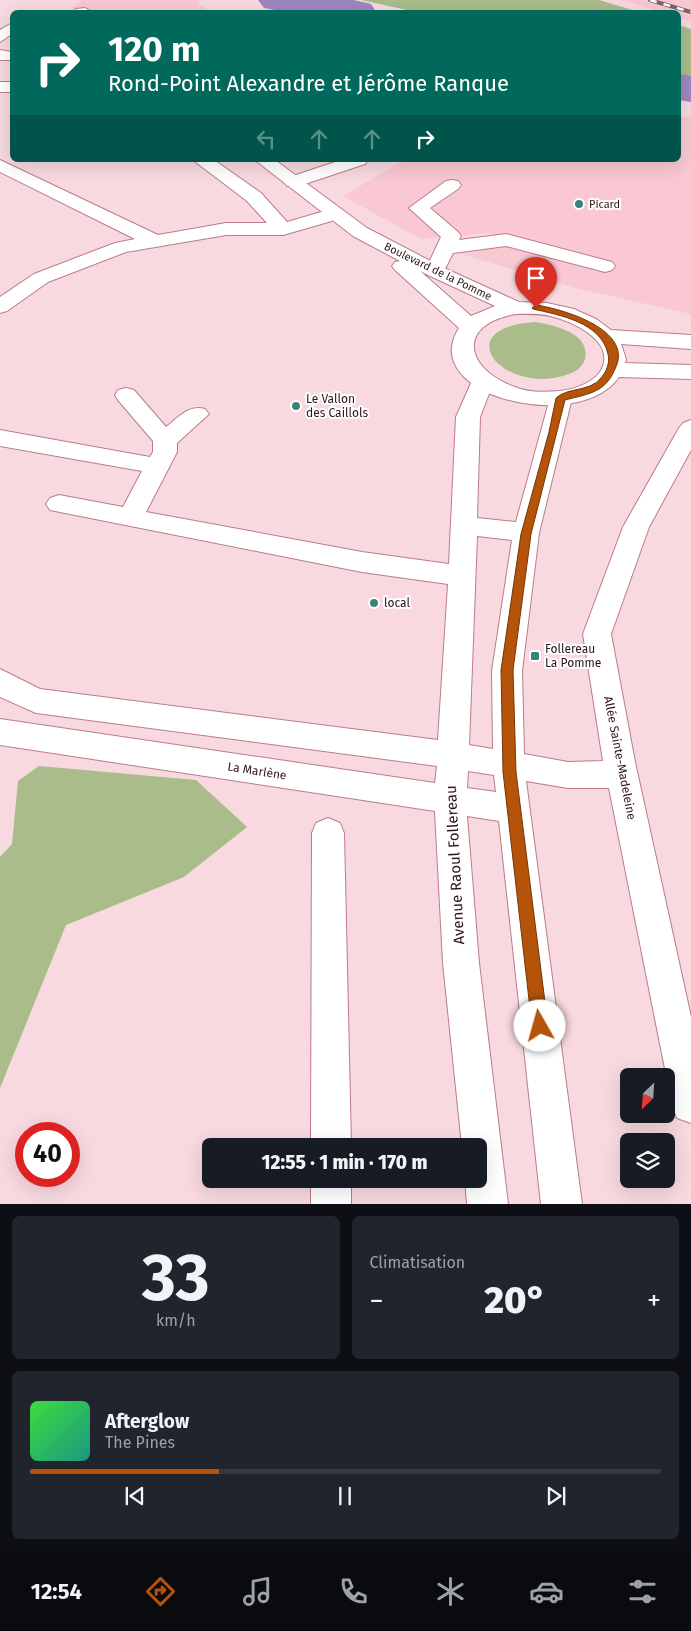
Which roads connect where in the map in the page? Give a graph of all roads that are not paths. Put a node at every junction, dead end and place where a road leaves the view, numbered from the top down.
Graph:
1 (10, 29) edge
2 (0, 38) edge
3 (205, 162) edge
4 (267, 162) edge
5 (335, 163) edge
6 (0, 165) edge
7 (294, 182) junction
8 (452, 185) dead end
9 (335, 214) junction
10 (283, 229) junction
11 (360, 232) junction
12 (154, 241) junction
13 (444, 248) junction
14 (605, 266) dead end
15 (435, 271) junction
16 (0, 307) edge
17 (516, 308) junction
18 (470, 327) junction
19 (605, 336) junction
20 (691, 342) edge
21 (612, 370) junction
22 (691, 372) edge
23 (483, 381) junction
24 (126, 396) dead end
25 (561, 398) junction
26 (197, 414) dead end
27 (691, 428) edge
28 (0, 438) edge
29 (165, 440) junction
30 (157, 466) junction
31 (59, 504) dead end
32 (130, 518) junction
33 (462, 525) junction
34 (526, 534) junction
35 (461, 576) junction
36 (0, 681) edge
37 (0, 732) edge
38 (452, 755) junction
39 (509, 766) junction
40 (622, 774) junction
41 (450, 801) junction
42 (513, 809) junction
43 (328, 833) dead end
44 (691, 1104) edge
45 (331, 1138) edge
46 (331, 1188) edge
47 (332, 1204) edge
48 (488, 1204) edge
49 (562, 1204) edge

1 - 2 street
3 - 10 street
4 - 7 street, Boulevard de la Pomme
5 - 7 street
6 - 12 street
7 - 9 street, Boulevard de la Pomme
8 - 13 street
9 - 10 street
9 - 11 street, Boulevard de la Pomme
10 - 12 street
11 - 15 street, Boulevard de la Pomme
11 - 18 street, Boulevard de la Pomme
12 - 16 street
13 - 14 street
13 - 15 street
15 - 17 street, Boulevard de la Pomme
17 - 18 street
17 - 19 street
18 - 23 street
19 - 20 street
19 - 21 street
21 - 22 street
21 - 25 street
23 - 25 street
23 - 33 street, Avenue Raoul Follereau
24 - 29 street
25 - 34 street
26 - 29 street
27 - 40 street, Allée Sainte-Madeleine
28 - 30 street
29 - 30 street
30 - 32 street
31 - 32 street
32 - 35 street
33 - 34 street
33 - 35 street, Avenue Raoul Follereau
34 - 39 street
35 - 38 street, Avenue Raoul Follereau
36 - 38 street
37 - 41 street, La Marlène
38 - 39 street
38 - 41 street, Avenue Raoul Follereau
39 - 40 street
39 - 42 street
40 - 44 street, Allée Sainte-Madeleine
41 - 42 street, La Marlène
41 - 48 street, Avenue Raoul Follereau
42 - 49 street
43 - 45 street
46 - 47 street

